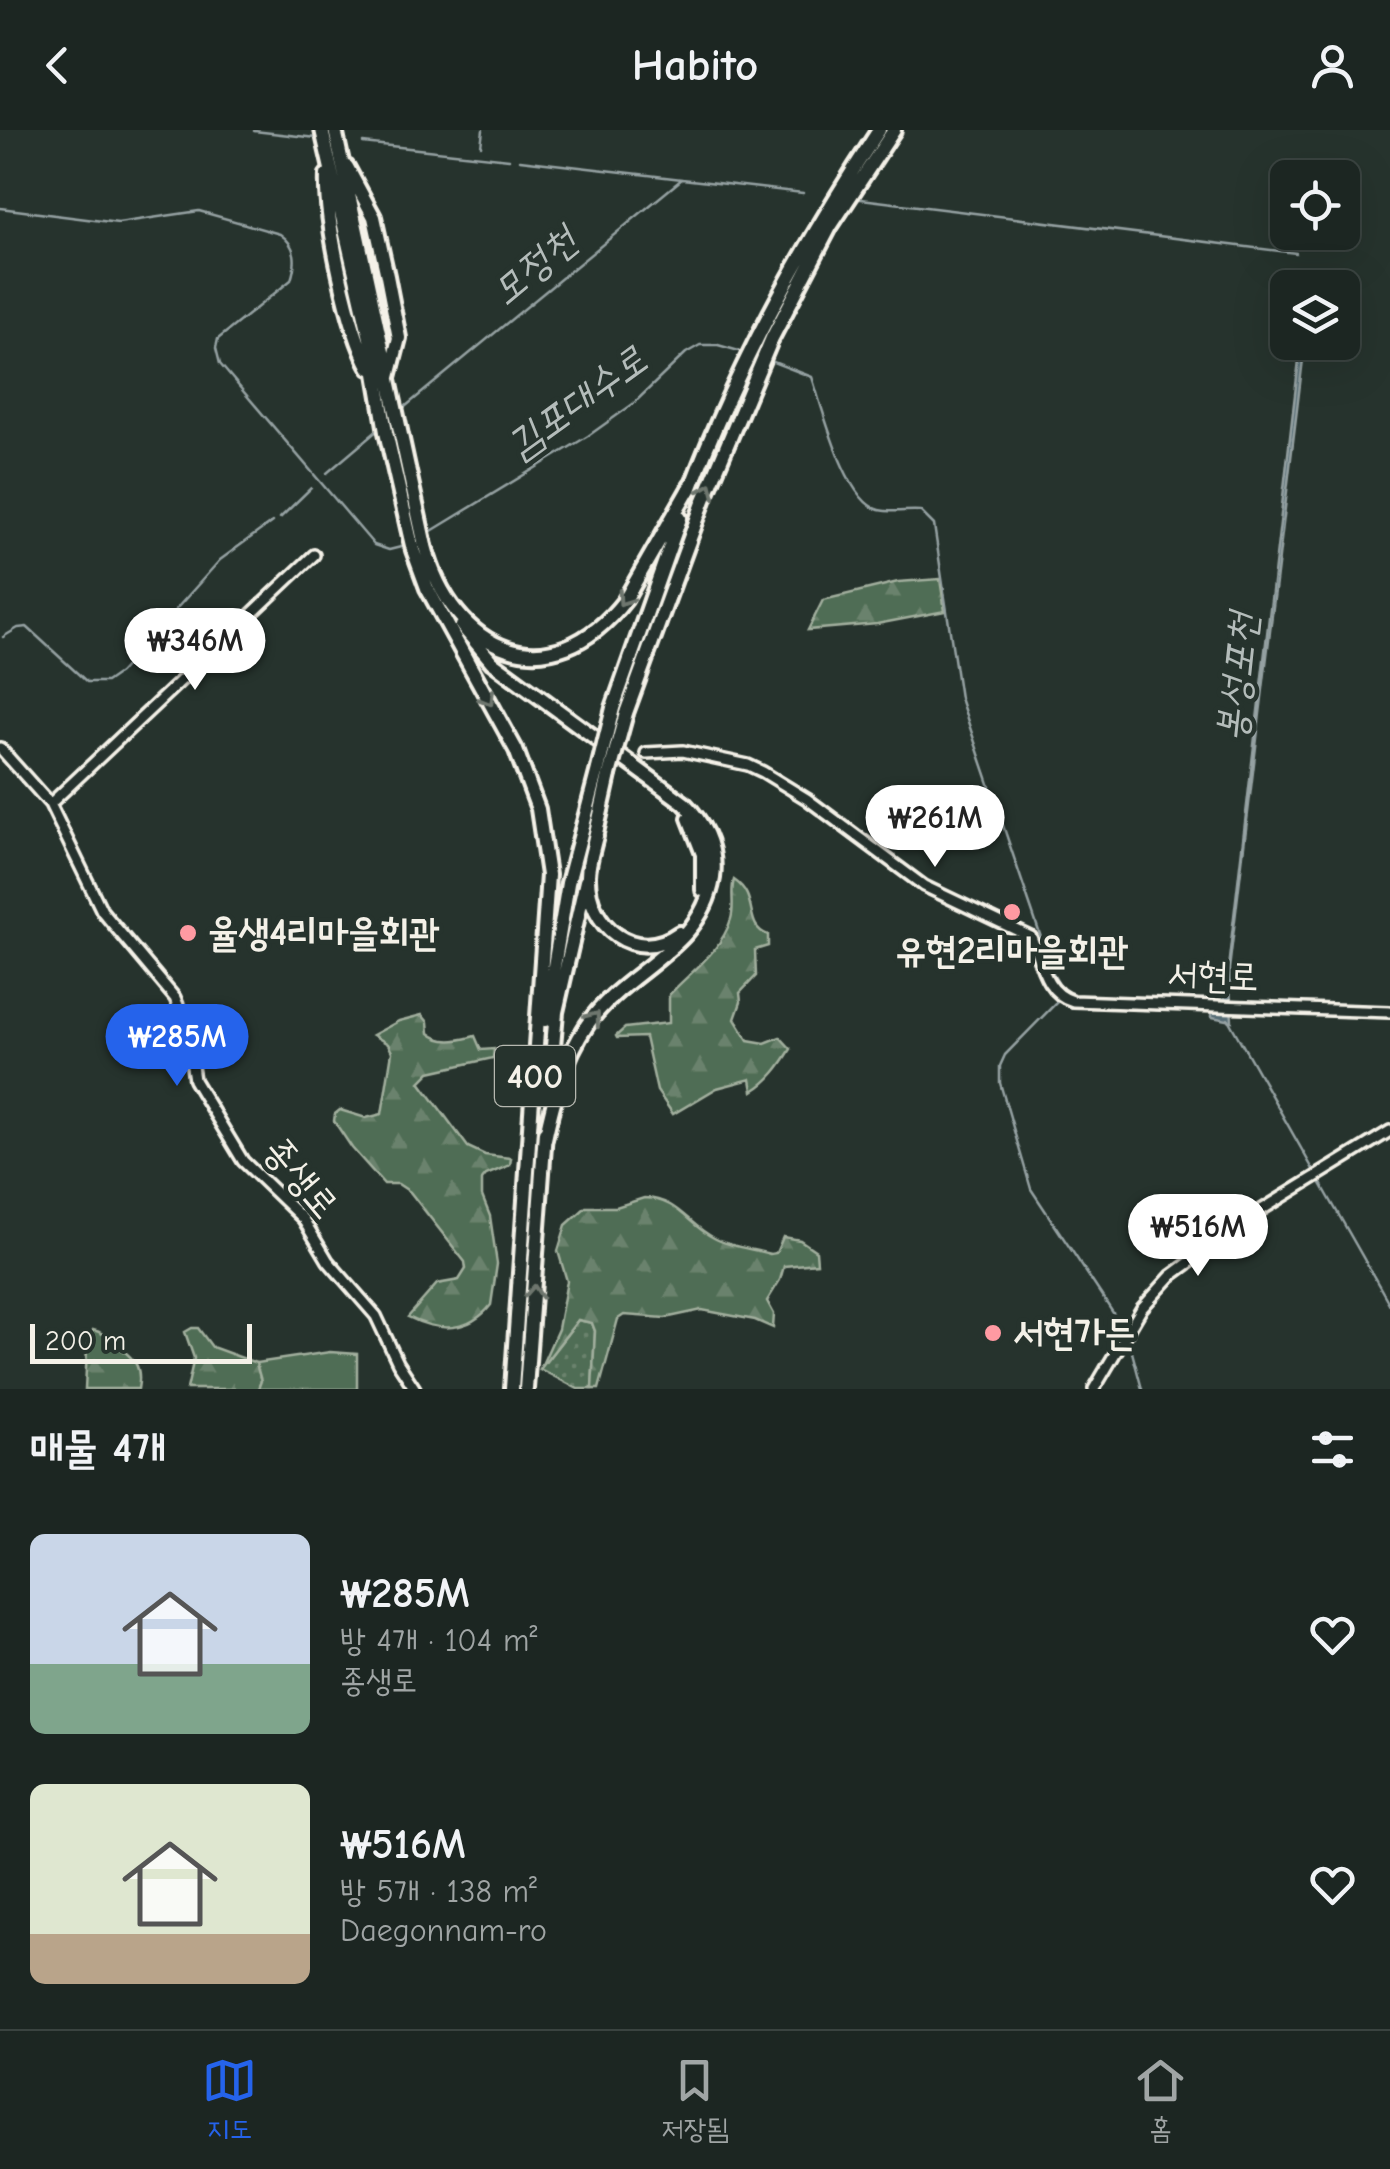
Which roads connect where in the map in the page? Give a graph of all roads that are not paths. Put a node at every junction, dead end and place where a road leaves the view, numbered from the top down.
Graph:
1 (322, 130) edge
2 (335, 130) edge
3 (879, 130) edge
4 (894, 130) edge
5 (335, 157) junction
6 (852, 181) junction
7 (752, 368) junction
8 (385, 381) junction
9 (691, 485) junction
10 (409, 508) junction
11 (314, 554) dead end
12 (449, 615) junction
13 (620, 710) junction
14 (0, 748) edge
15 (646, 753) dead end
16 (604, 772) junction
17 (50, 804) junction
18 (596, 836) junction
19 (1390, 1012) edge
20 (533, 1088) junction
21 (1390, 1131) edge
22 (545, 1140) junction
23 (415, 1389) edge
24 (512, 1389) edge
25 (526, 1389) edge
26 (1094, 1389) edge

1 - 5 highway
2 - 5 highway
3 - 6 highway, 400
4 - 6 highway, 400
5 - 8 highway
5 - 8 highway
5 - 8 highway
6 - 7 highway, 400
7 - 9 highway, 400
13 -> 7 highway, 400
8 - 10 highway
8 - 10 highway
9 -> 12 highway
9 - 13 highway, 400
10 - 12 highway
11 - 17 street
12 - 18 highway
12 -> 20 highway
22 -> 12 highway
13 - 16 highway, 400, bridge
14 - 17 street, 종생로
15 - 19 street, 서현로
16 - 18 highway, 400
16 - 20 highway, 400
17 - 23 street, 종생로
18 - 22 highway, 400
20 - 24 highway, 400
21 - 26 street
25 -> 22 highway, 400

